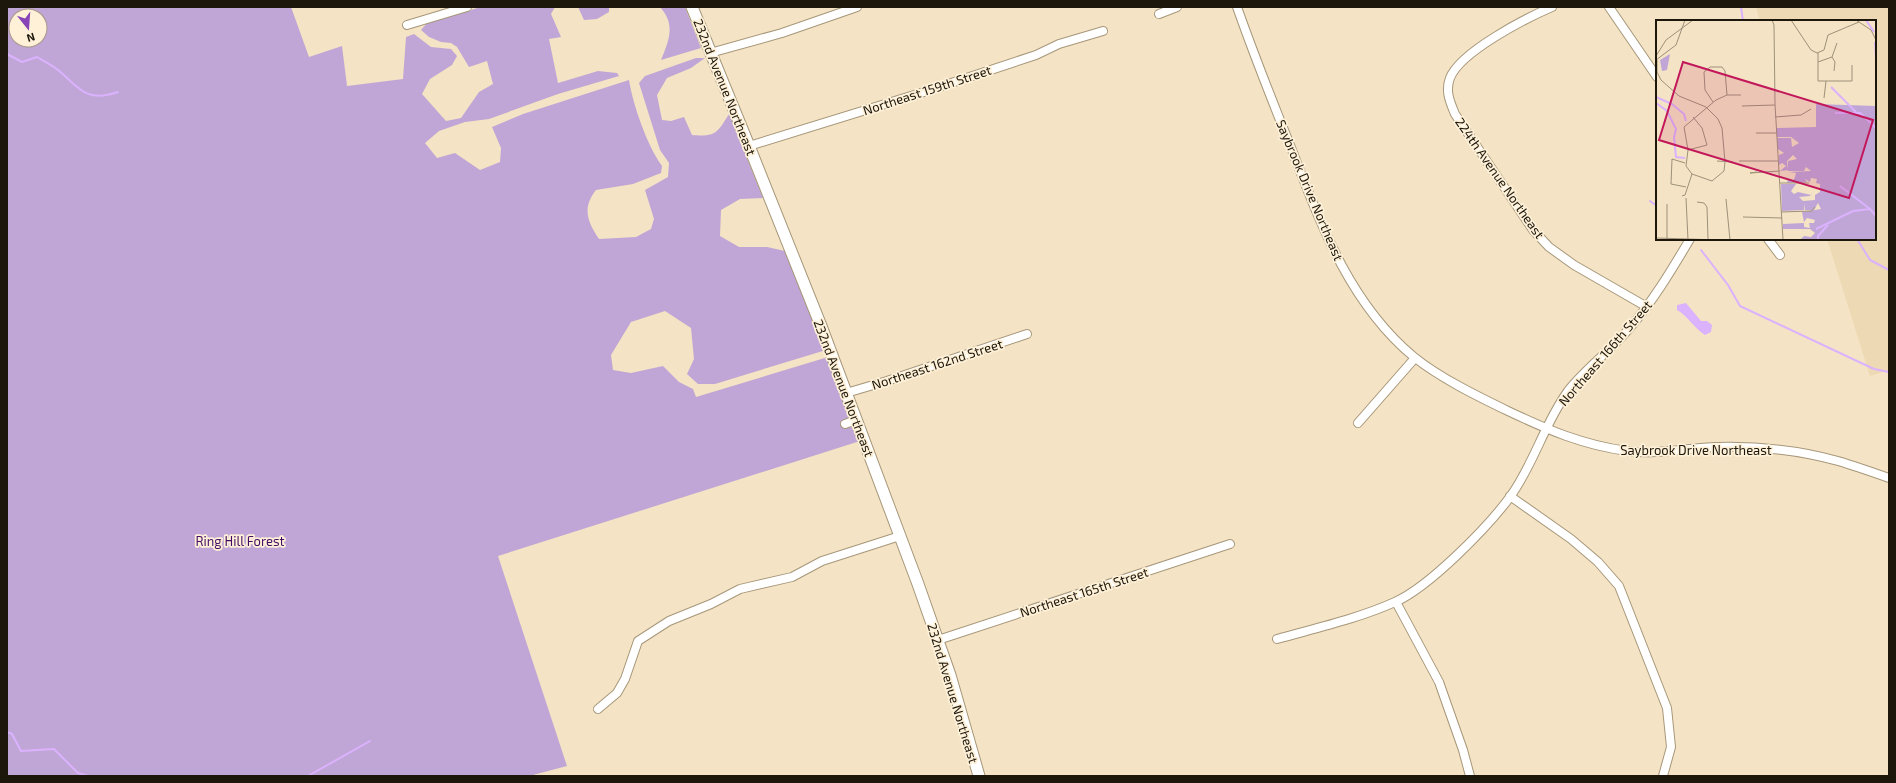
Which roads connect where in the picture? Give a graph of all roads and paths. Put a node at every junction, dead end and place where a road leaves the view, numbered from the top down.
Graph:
1 (467, 7) edge
2 (692, 7) edge
3 (857, 7) edge
4 (1177, 7) edge
5 (1237, 7) edge
6 (1552, 7) edge
7 (1609, 7) edge
8 (1159, 14) dead end
9 (407, 25) dead end
10 (1103, 31) dead end
11 (710, 53) junction
12 (1656, 76) edge
13 (749, 146) junction
14 (1689, 240) edge
15 (1769, 240) edge
16 (1780, 255) dead end
17 (1647, 307) junction
18 (1027, 334) dead end
19 (1415, 358) junction
20 (846, 392) junction
21 (1358, 423) dead end
22 (1547, 429) junction
23 (1889, 478) edge
24 (1510, 496) junction
25 (900, 536) junction
26 (1230, 544) dead end
27 (1396, 602) junction
28 (938, 640) junction
29 (1277, 640) dead end
30 (598, 710) dead end
31 (979, 776) edge
32 (1470, 776) edge
33 (1662, 776) edge

1 - 9 street
2 - 11 street, 232nd Avenue Northeast
3 - 11 street
4 - 8 street
5 - 19 street, Saybrook Drive Northeast
6 - 17 street, 224th Avenue Northeast
7 - 12 street
10 - 13 street, Northeast 159th Street
11 - 13 street, 232nd Avenue Northeast
13 - 20 street, 232nd Avenue Northeast
14 - 17 street, Northeast 166th Street
15 - 16 street
17 - 22 street, Northeast 166th Street
18 - 20 street, Northeast 162nd Street
19 - 21 street
19 - 22 street, Saybrook Drive Northeast
20 - 25 street, 232nd Avenue Northeast
22 - 23 street, Saybrook Drive Northeast
22 - 24 street, Northeast 166th Street
24 - 27 street, Northeast 166th Street
24 - 33 street
25 - 28 street, 232nd Avenue Northeast
25 - 30 street
26 - 28 street, Northeast 165th Street
27 - 29 street, Northeast 166th Street
27 - 32 street
28 - 31 street, 232nd Avenue Northeast

